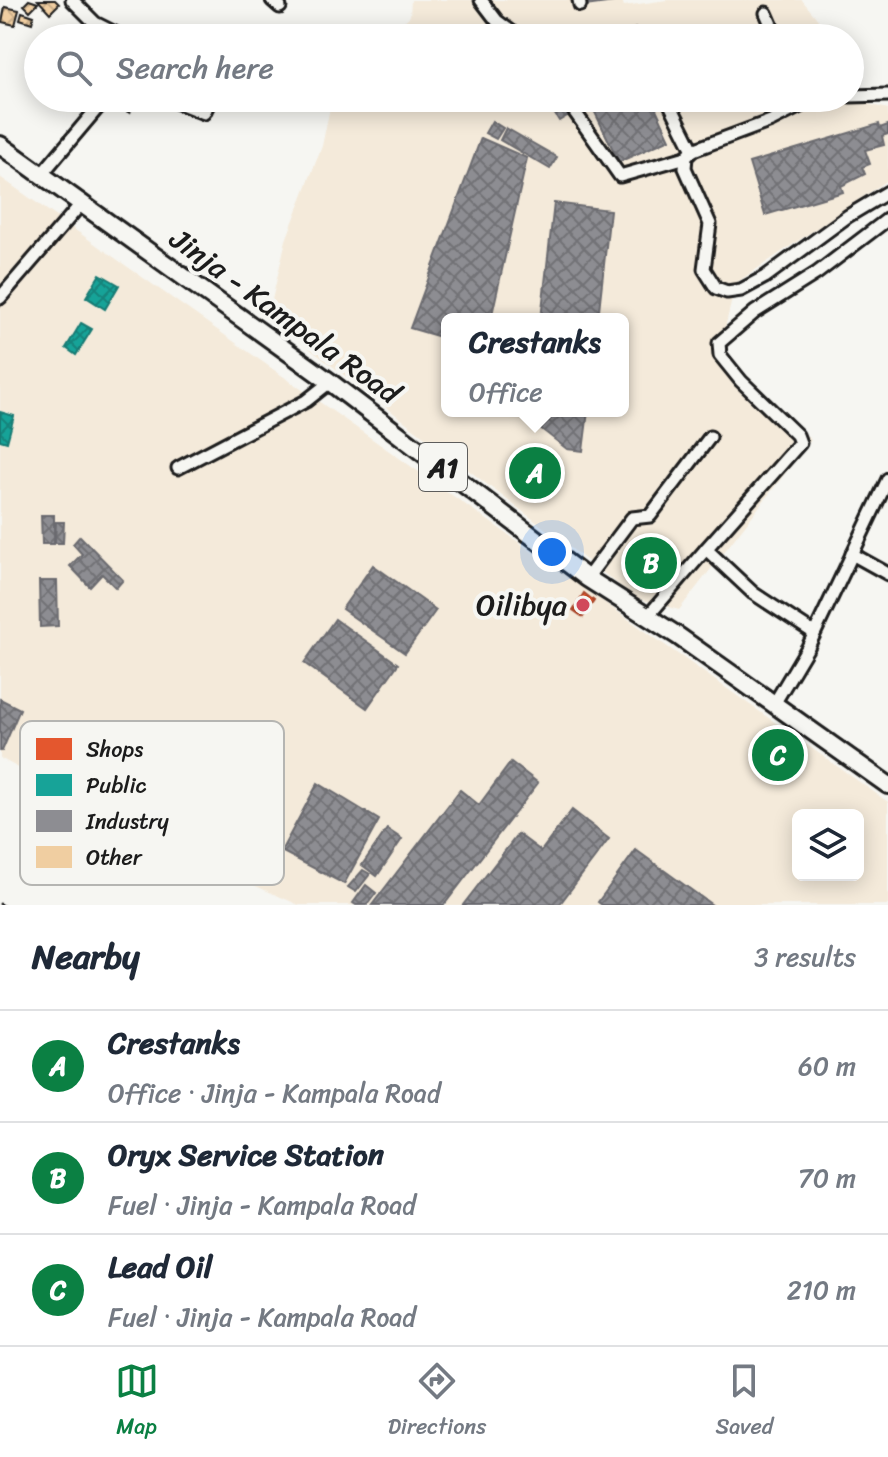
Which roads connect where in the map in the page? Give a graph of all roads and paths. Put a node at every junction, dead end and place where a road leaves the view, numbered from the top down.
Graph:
1 (72, 0) edge
2 (481, 0) edge
3 (766, 13) dead end
4 (97, 24) edge
5 (501, 24) edge
6 (771, 24) edge
7 (888, 95) edge
8 (864, 96) edge
9 (94, 112) edge
10 (575, 112) edge
11 (672, 112) edge
12 (787, 112) edge
13 (0, 145) edge
14 (689, 154) junction
15 (41, 175) junction
16 (888, 192) edge
17 (81, 204) junction
18 (888, 219) edge
19 (0, 298) edge
20 (330, 382) junction
21 (710, 437) dead end
22 (178, 468) dead end
23 (888, 481) edge
24 (706, 549) junction
25 (852, 554) junction
26 (888, 574) edge
27 (587, 578) junction
28 (648, 616) junction
29 (814, 633) junction
30 (774, 704) junction
31 (888, 785) edge

1 - 4 street
2 - 5 street
3 - 6 street
7 - 8 street
9 - 15 street
10 - 14 street
11 - 14 street
12 - 14 street
13 - 15 highway, Jinja - Kampala Road / A1
14 - 16 street
15 - 17 highway, Jinja - Kampala Road / A1
17 - 19 street
17 - 20 highway, Jinja - Kampala Road / A1
18 - 24 street
20 - 22 street
20 - 27 highway, Jinja - Kampala Road / A1
21 - 27 street
23 - 25 street
24 - 28 street
24 - 29 street
25 - 26 street
25 - 29 street
27 - 28 highway, Jinja - Kampala Road / A1
28 - 30 highway, Jinja - Kampala Road / A1
29 - 30 street
30 - 31 highway, Jinja - Kampala Road / A1

